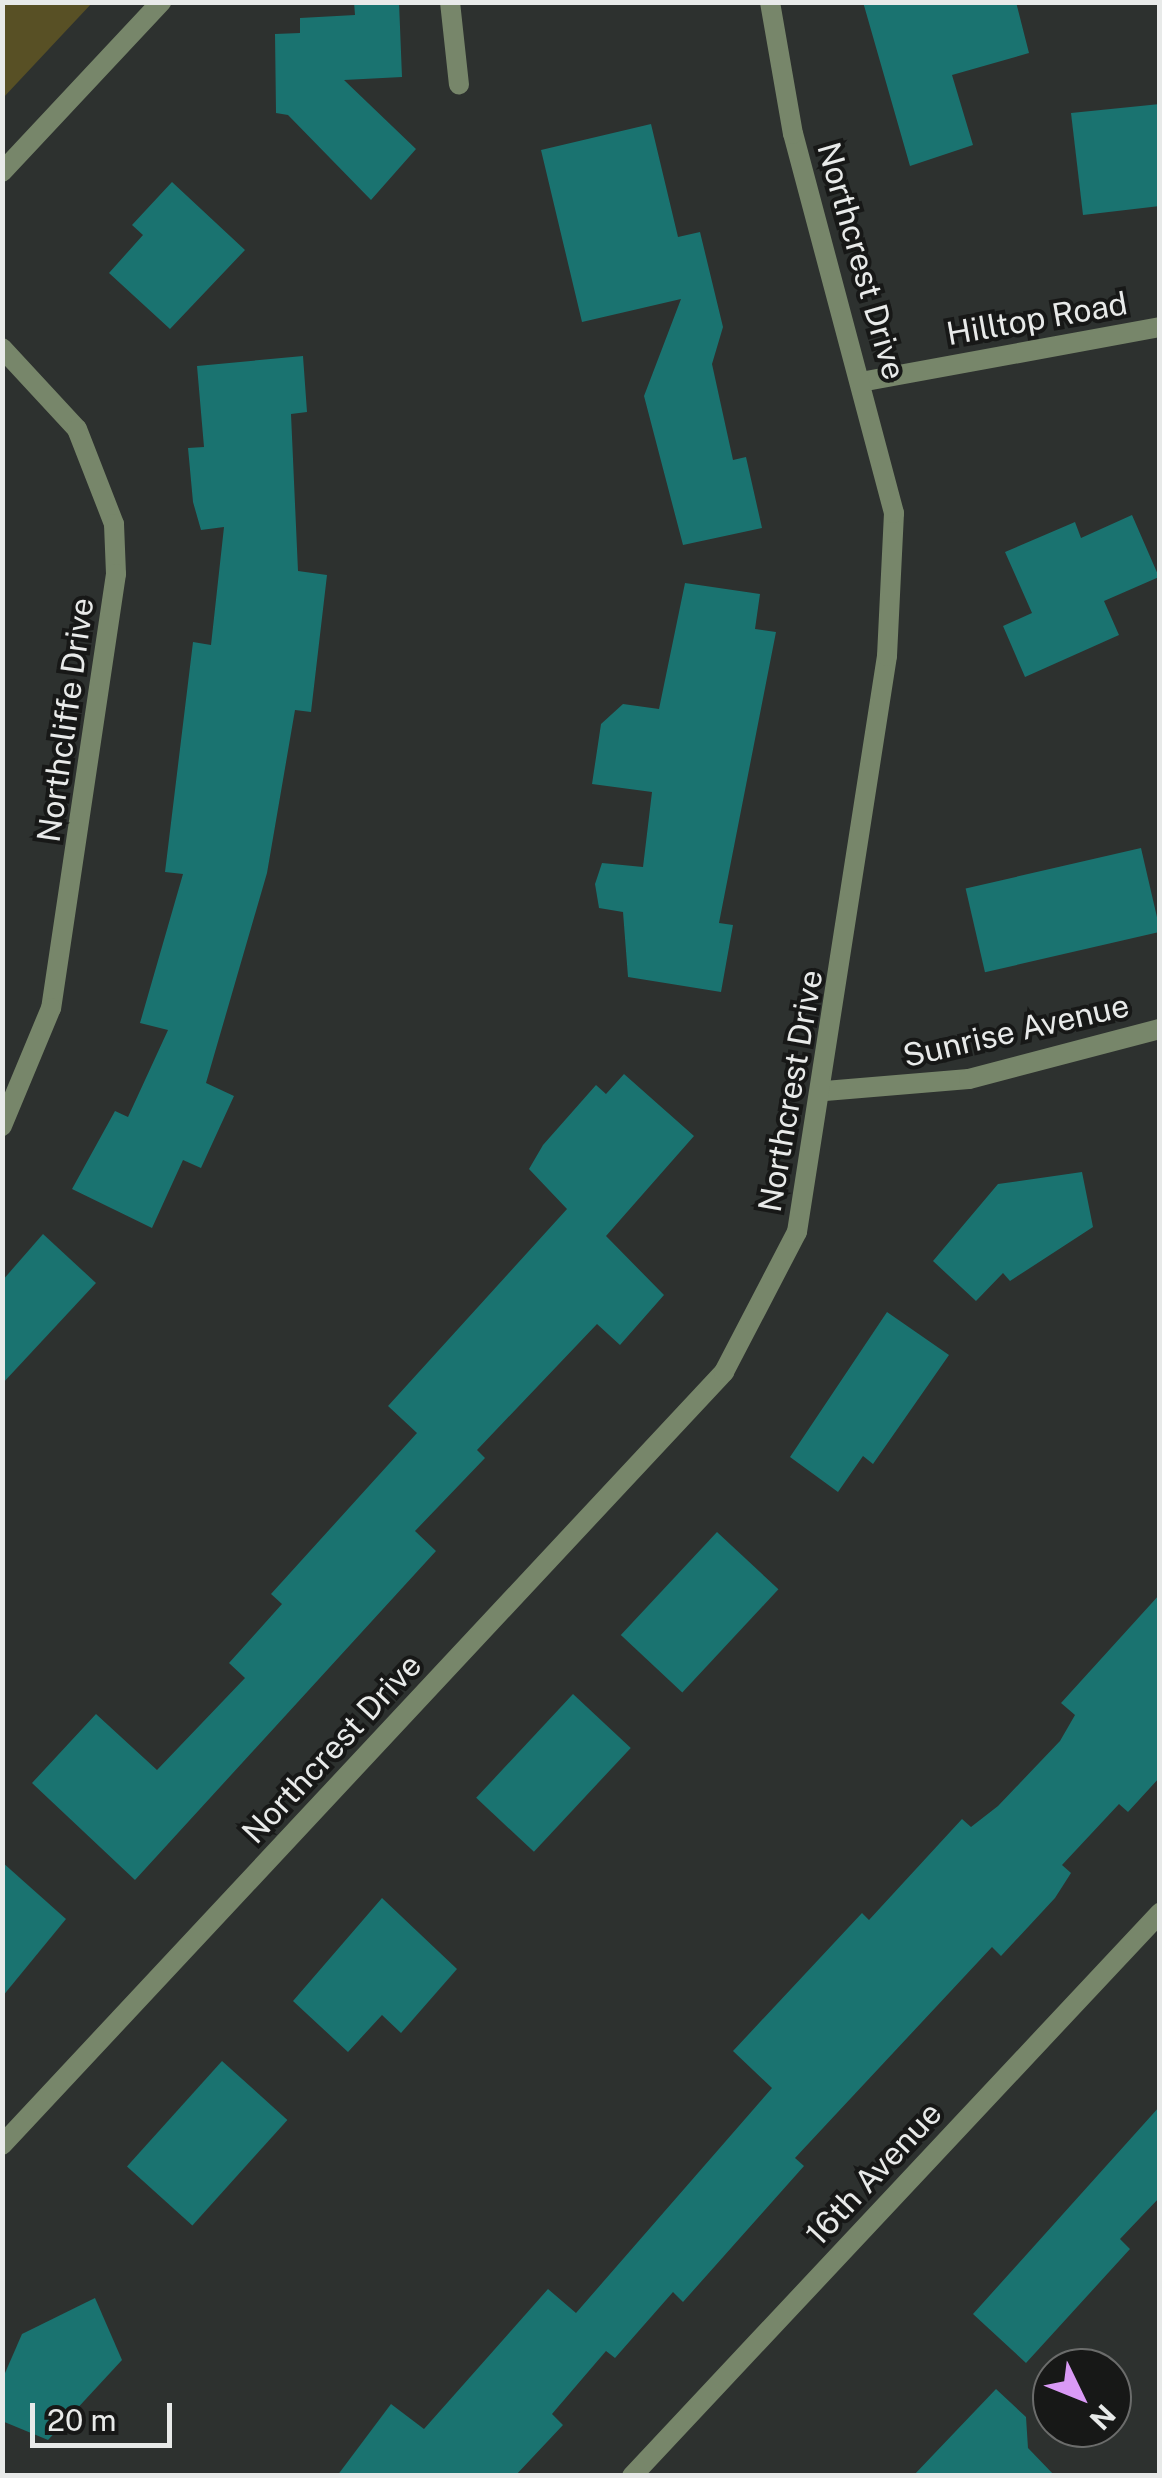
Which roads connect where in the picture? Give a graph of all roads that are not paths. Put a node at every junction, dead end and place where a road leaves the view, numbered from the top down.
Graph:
1 (160, 2) edge
2 (450, 2) edge
3 (770, 2) edge
4 (459, 86) dead end
5 (2, 172) edge
6 (1160, 327) edge
7 (2, 348) edge
8 (866, 381) junction
9 (1160, 1028) edge
10 (826, 1091) junction
11 (2, 1126) edge
12 (1160, 1914) edge
13 (2, 2145) edge
14 (632, 2476) edge

1 - 5 street
2 - 4 street
3 - 8 street, Northcrest Drive
6 - 8 street, Hilltop Road
7 - 11 street, Northcliffe Drive
8 - 10 street, Northcrest Drive
9 - 10 street, Sunrise Avenue
10 - 13 street, Northcrest Drive
12 - 14 street, 16th Avenue

